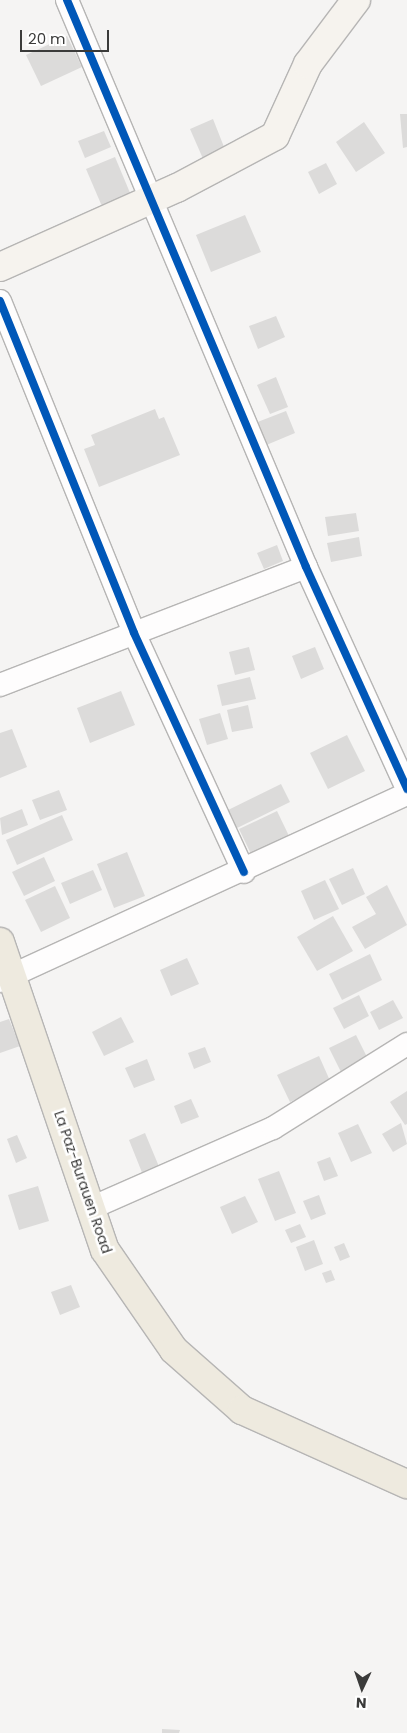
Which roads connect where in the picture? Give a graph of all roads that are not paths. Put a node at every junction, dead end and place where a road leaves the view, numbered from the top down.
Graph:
1 (67, 0) edge
2 (356, 0) edge
3 (147, 199) junction
4 (0, 267) edge
5 (0, 301) edge
6 (306, 567) junction
7 (134, 633) junction
8 (0, 685) edge
9 (407, 789) edge
10 (407, 794) edge
11 (244, 872) junction
12 (0, 942) edge
13 (7, 978) edge
14 (407, 1044) edge
15 (89, 1209) junction
16 (407, 1484) edge

1 - 3 street
2 - 3 street
3 - 4 street
3 - 6 street
5 - 7 street
6 - 7 street
6 - 9 street
7 - 8 street
7 - 11 street
10 - 11 street
11 - 13 street
12 - 13 main road, La Paz-Burauen Road
13 - 15 main road, La Paz-Burauen Road
14 - 15 street
15 - 16 main road, La Paz-Burauen Road

